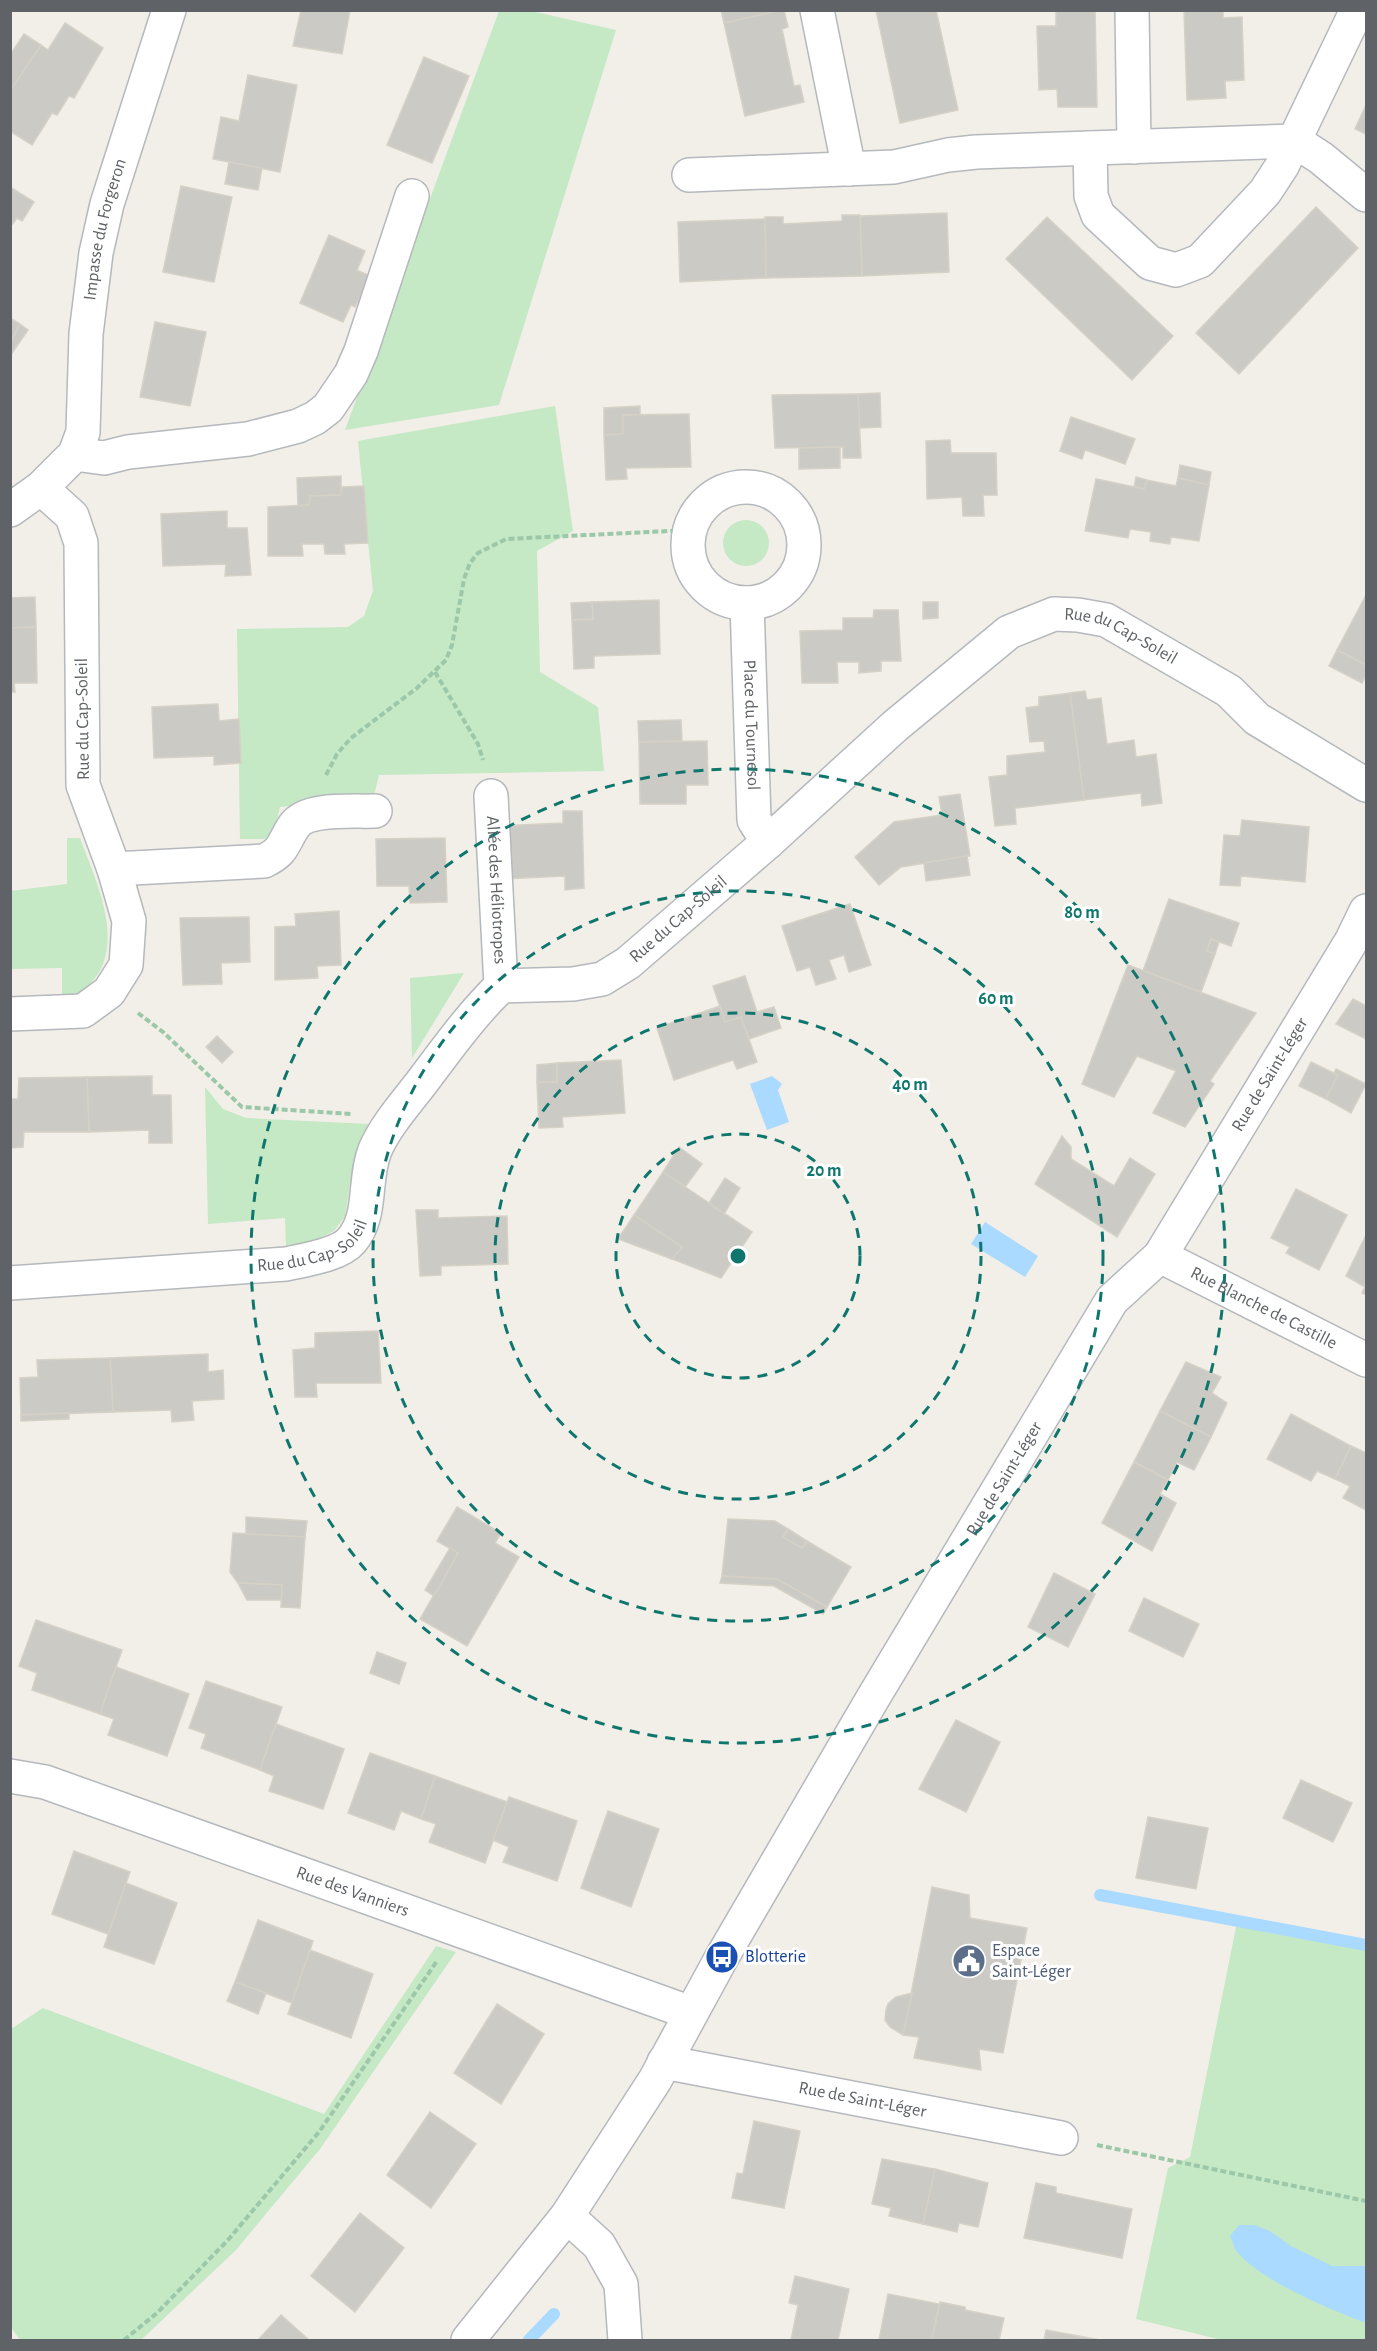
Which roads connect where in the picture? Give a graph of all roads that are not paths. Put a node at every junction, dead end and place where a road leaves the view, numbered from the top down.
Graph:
1 (169, 10) edge
2 (817, 10) edge
3 (1132, 10) edge
4 (1357, 10) edge
5 (1295, 141) junction
6 (1134, 147) junction
7 (1090, 148) junction
8 (849, 169) junction
9 (689, 175) dead end
10 (1366, 195) edge
11 (412, 196) dead end
12 (75, 454) junction
13 (41, 488) junction
14 (10, 510) edge
15 (747, 603) junction
16 (1366, 785) edge
17 (492, 796) dead end
18 (375, 811) dead end
19 (768, 842) junction
20 (114, 869) junction
21 (1366, 911) edge
22 (501, 986) junction
23 (10, 1014) edge
24 (1160, 1256) junction
25 (10, 1283) edge
26 (1366, 1360) edge
27 (10, 1776) edge
28 (691, 2013) junction
29 (664, 2062) junction
30 (1061, 2138) road end
31 (567, 2216) junction
32 (468, 2340) edge
33 (625, 2340) edge

1 - 12 street, Impasse du Forgeron
2 - 8 street
3 - 6 street
4 - 5 street
5 - 6 street
5 - 7 street
5 - 10 street
6 - 7 street
7 - 8 street
8 - 9 street
11 - 12 street
12 - 13 street
13 - 14 street
13 - 20 street, Rue du Cap-Soleil
15 - 15 street
15 - 19 street, Place du Tournesol
16 - 19 street, Rue du Cap-Soleil
17 - 22 street, Allée des Héliotropes
18 - 20 street
19 - 22 street, Rue du Cap-Soleil
20 - 23 street, Rue du Cap-Soleil
21 - 24 street, Rue de Saint-Léger
22 - 25 street, Rue du Cap-Soleil
24 - 26 street, Rue Blanche de Castille
24 - 28 street, Rue de Saint-Léger
27 - 28 street, Rue des Vanniers
28 - 29 street, Rue de Saint-Léger
29 - 30 street, Rue de Saint-Léger
29 - 31 street, Rue de Saint-Léger
31 - 32 street, Rue de Saint-Léger
31 - 33 street

